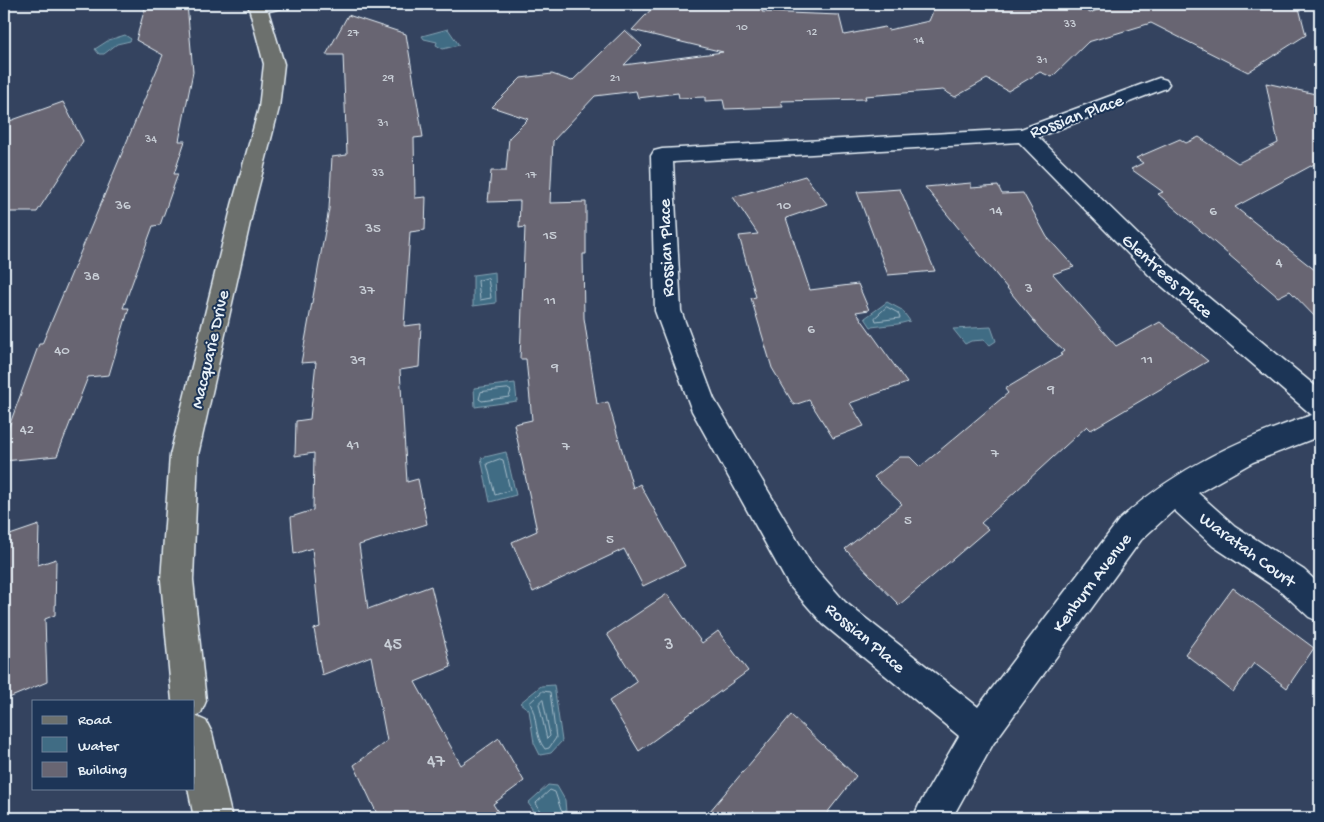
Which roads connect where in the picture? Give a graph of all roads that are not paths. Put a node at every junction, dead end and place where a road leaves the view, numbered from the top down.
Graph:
1 (264, 5) edge
2 (1159, 84) dead end
3 (1024, 135) junction
4 (1320, 406) edge
5 (1320, 424) edge
6 (1175, 492) junction
7 (1320, 606) edge
8 (189, 700) edge
9 (980, 732) junction
10 (195, 737) edge
11 (213, 818) edge
12 (932, 818) edge

1 - 8 main road, Macquarie Drive
2 - 3 street, Rossian Place
3 - 4 street, Glentrees Place
3 - 9 street, Rossian Place
5 - 6 street, Kenburn Avenue
6 - 7 street, Waratah Court
6 - 9 street, Kenburn Avenue
9 - 12 street, Kenburn Avenue
10 - 11 main road

